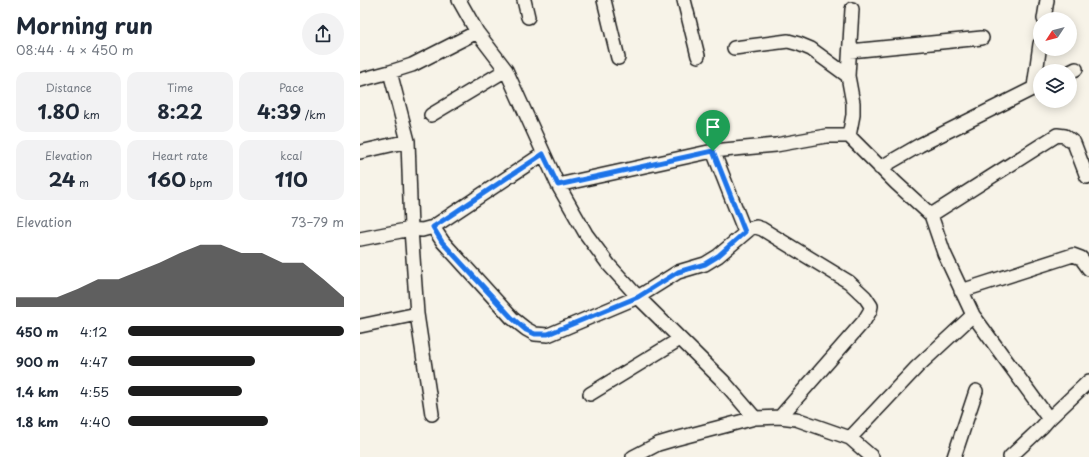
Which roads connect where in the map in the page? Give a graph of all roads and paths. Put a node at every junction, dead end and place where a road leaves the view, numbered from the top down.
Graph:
1 (459, 0) edge
2 (524, 0) edge
3 (604, 0) edge
4 (684, 0) edge
5 (1047, 0) edge
6 (852, 9) dead end
7 (1045, 12) edge
8 (528, 17) dead end
9 (477, 32) junction
10 (982, 38) dead end
11 (734, 48) dead end
12 (850, 51) junction
13 (698, 56) dead end
14 (618, 58) dead end
15 (506, 70) junction
16 (390, 72) junction
17 (848, 76) junction
18 (360, 80) edge
19 (1033, 88) edge
20 (431, 115) dead end
21 (849, 136) junction
22 (408, 142) junction
23 (713, 151) junction
24 (360, 152) edge
25 (543, 154) junction
26 (880, 168) junction
27 (1087, 177) dead end
28 (558, 185) junction
29 (931, 215) junction
30 (433, 227) junction
31 (411, 229) junction
32 (745, 232) junction
33 (360, 239) edge
34 (1089, 269) edge
35 (961, 291) junction
36 (638, 297) junction
37 (418, 314) junction
38 (973, 315) junction
39 (360, 326) edge
40 (680, 339) junction
41 (1089, 381) edge
42 (976, 391) dead end
43 (590, 394) dead end
44 (432, 414) dead end
45 (780, 417) junction
46 (755, 418) junction
47 (1048, 419) junction
48 (850, 438) junction
49 (864, 455) edge
50 (633, 457) edge
51 (954, 457) edge
52 (1010, 457) edge

1 - 9 street
2 - 8 street
3 - 14 street
4 - 13 street
5 - 7 street
6 - 12 street
9 - 15 street
9 - 16 street
10 - 12 street
11 - 17 street
12 - 17 street
15 - 20 street
15 - 25 street
16 - 18 street
16 - 22 street
17 - 21 street
19 - 26 street
21 - 23 street
21 - 26 street
22 - 24 street
22 - 31 street
23 - 28 street
23 - 32 street
25 - 28 street
25 - 30 street
26 - 29 street
27 - 29 street
28 - 36 street
29 - 35 street
30 - 31 street
30 - 36 street
31 - 33 street
31 - 37 street
32 - 36 street
32 - 45 street
34 - 35 street
35 - 38 street
36 - 40 street
37 - 39 street
37 - 44 street
38 - 47 street
38 - 48 street
40 - 43 street
40 - 46 street
41 - 47 street
42 - 51 street
45 - 46 street
45 - 48 street
46 - 50 street
47 - 52 street
48 - 49 street

